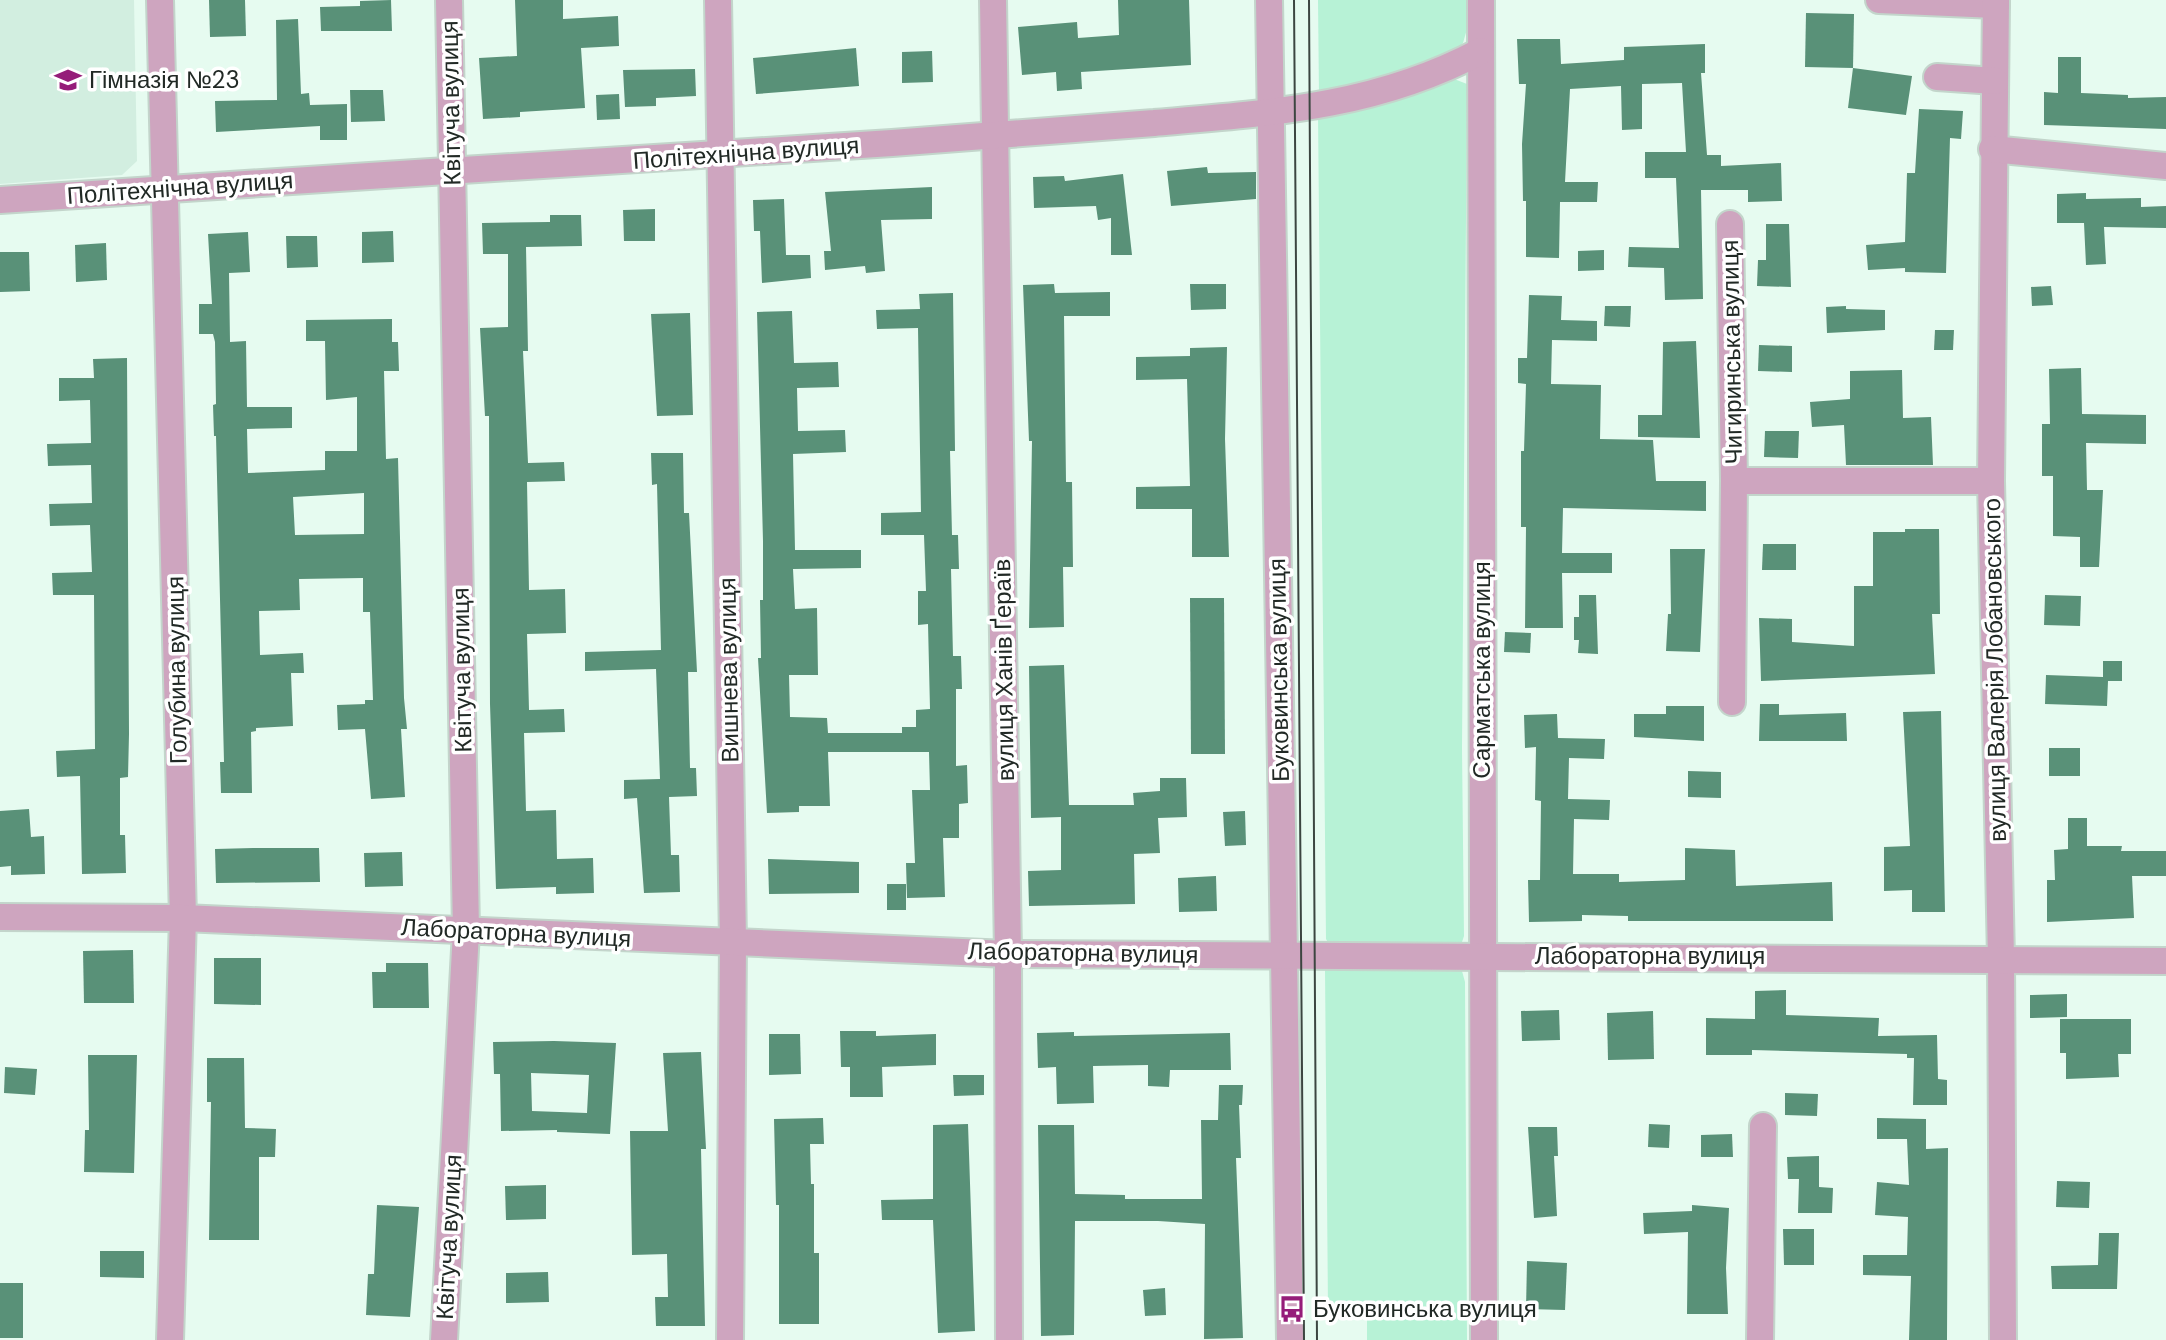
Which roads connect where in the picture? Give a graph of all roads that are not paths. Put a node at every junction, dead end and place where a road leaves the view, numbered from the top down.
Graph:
1 (160, 0) edge
2 (449, 0) edge
3 (718, 0) edge
4 (993, 0) edge
5 (1269, 0) edge
6 (1481, 0) edge
7 (1879, 0) edge
8 (1996, 3) edge
9 (1481, 51) junction
10 (1937, 76) dead end
11 (1995, 81) junction
12 (1269, 113) junction
13 (996, 136) junction
14 (1992, 149) junction
15 (721, 154) junction
16 (2166, 166) edge
17 (452, 172) junction
18 (165, 188) junction
19 (0, 200) edge
20 (1730, 224) dead end
21 (1734, 481) junction
22 (1991, 481) junction
23 (1732, 702) dead end
24 (0, 917) edge
25 (183, 918) junction
26 (466, 931) junction
27 (733, 942) junction
28 (1008, 954) junction
29 (1285, 955) junction
30 (1483, 955) junction
31 (2001, 959) junction
32 (2166, 961) edge
33 (1763, 1126) dead end
34 (170, 1340) edge
35 (444, 1340) edge
36 (730, 1340) edge
37 (1009, 1340) edge
38 (1290, 1340) edge
39 (1484, 1340) edge
40 (1760, 1340) edge
41 (2003, 1340) edge

1 - 18 street, Голубина вулиця
2 - 17 street, Квітуча вулиця
3 - 15 street, Вишнева вулиця
4 - 13 street, вулиця Ханів Ґераїв
5 - 12 street, Буковинська вулиця
6 - 9 street, Сарматська вулиця
7 - 8 street
8 - 11 street, вулиця Валерія Лобановського
9 - 12 street, Політехнічна вулиця
9 - 30 street, Сарматська вулиця
10 - 11 street
11 - 14 street, вулиця Валерія Лобановського
12 - 13 street, Політехнічна вулиця
12 - 29 street, Буковинська вулиця
13 - 15 street, Політехнічна вулиця
13 - 28 street, вулиця Ханів Ґераїв
14 - 16 street
14 - 22 street, вулиця Валерія Лобановського
15 - 17 street, Політехнічна вулиця
15 - 27 street, Вишнева вулиця
17 - 18 street, Політехнічна вулиця
17 - 26 street, Квітуча вулиця
18 - 19 street, Політехнічна вулиця
18 - 25 street, Голубина вулиця
20 - 21 street, Чигиринська вулиця
21 - 22 street, Чигиринська вулиця
21 - 23 street, Чигиринська вулиця
22 - 31 street, вулиця Валерія Лобановського
24 - 25 street, Лабораторна вулиця
25 - 26 street, Лабораторна вулиця
25 - 34 street, Голубина вулиця
26 - 27 street, Лабораторна вулиця
26 - 35 street, Квітуча вулиця
27 - 28 street, Лабораторна вулиця
27 - 36 street, Вишнева вулиця
28 - 29 street, Лабораторна вулиця
28 - 37 street, вулиця Ханів Ґераїв
29 - 30 street, Лабораторна вулиця
29 - 38 street, Буковинська вулиця
30 - 31 street, Лабораторна вулиця
30 - 39 street, Сарматська вулиця
31 - 32 street, Лабораторна вулиця
31 - 41 street, вулиця Валерія Лобановського
33 - 40 street

